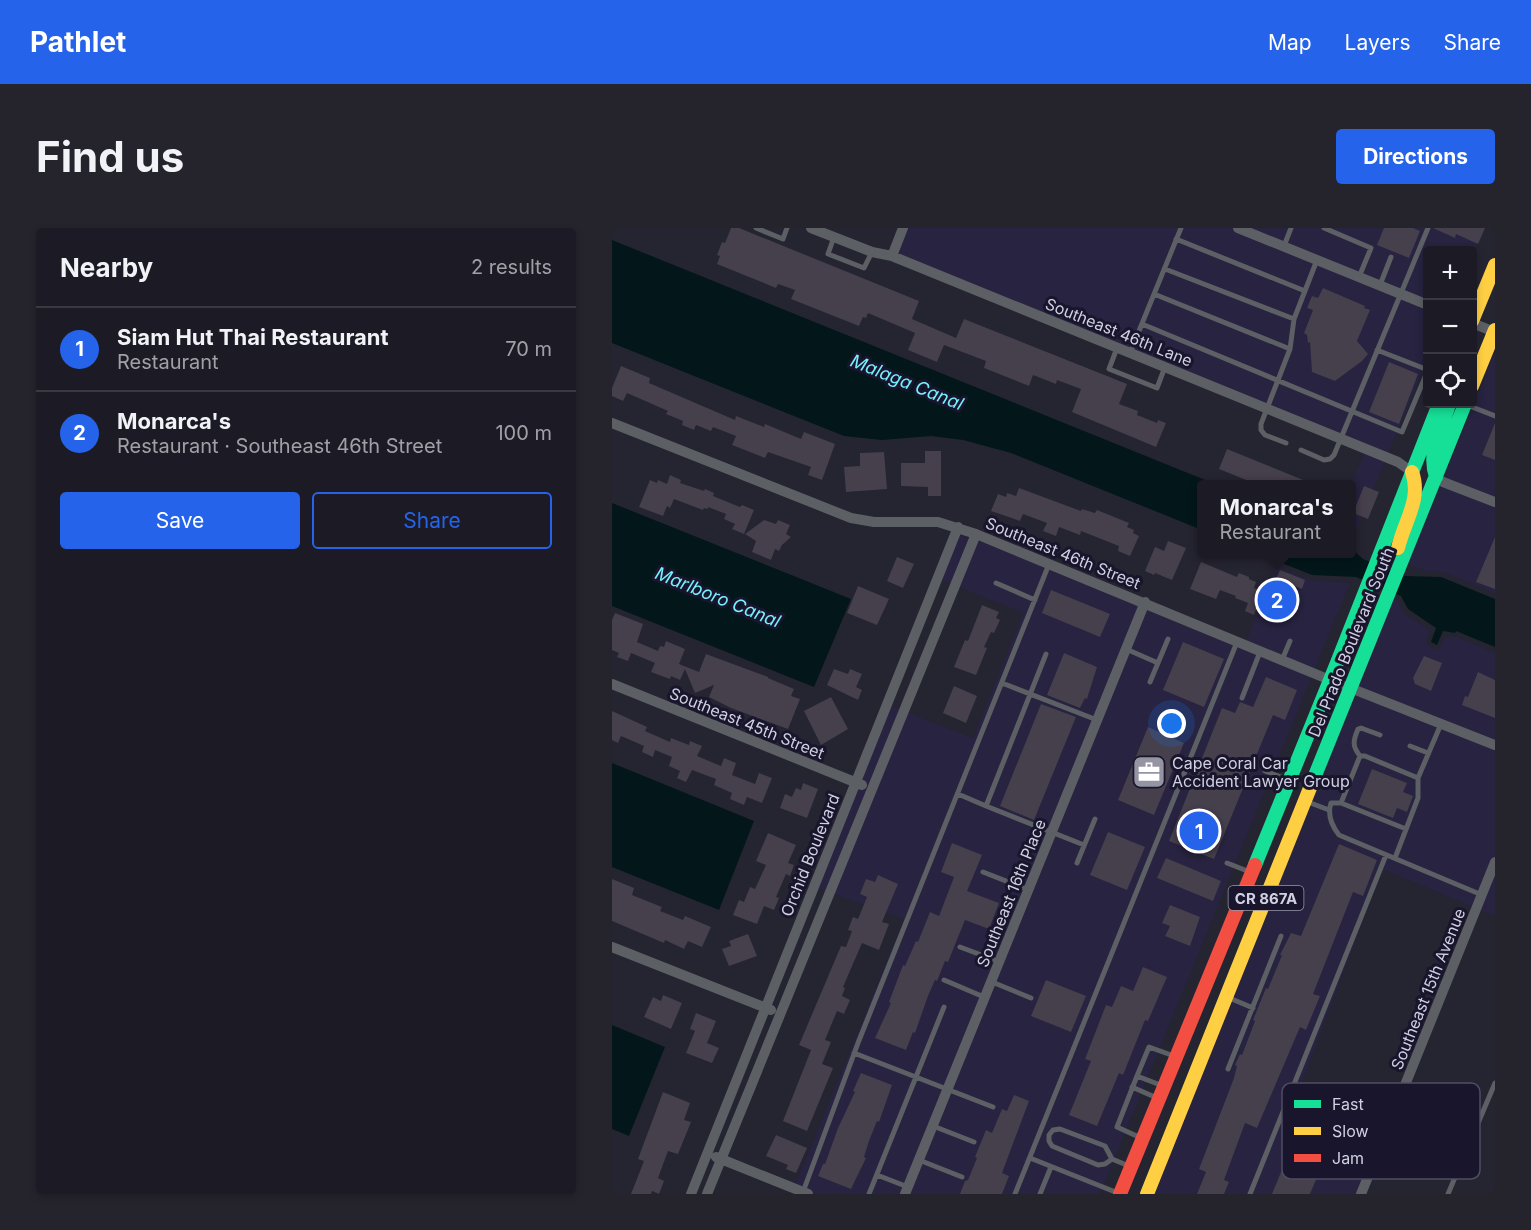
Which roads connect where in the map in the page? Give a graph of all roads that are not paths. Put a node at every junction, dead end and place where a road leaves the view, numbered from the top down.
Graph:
1 (756, 228) edge
2 (787, 228) edge
3 (811, 228) edge
4 (903, 228) edge
5 (1181, 228) edge
6 (1238, 228) edge
7 (1291, 228) edge
8 (1324, 228) edge
9 (1428, 228) edge
10 (834, 237) junction
11 (1176, 239) junction
12 (1284, 246) junction
13 (872, 252) junction
14 (892, 255) junction
15 (1391, 257) dead end
16 (1318, 260) junction
17 (1495, 265) edge
18 (1165, 269) junction
19 (1359, 277) junction
20 (1380, 285) junction
21 (1305, 291) junction
22 (1154, 294) junction
23 (1401, 294) junction
24 (1423, 303) edge
25 (1477, 312) edge
26 (1294, 319) junction
27 (1142, 324) junction
28 (1477, 324) edge
29 (1495, 331) edge
30 (1117, 348) junction
31 (1290, 349) junction
32 (1377, 350) junction
33 (1130, 353) junction
34 (1165, 367) junction
35 (1423, 368) edge
36 (1477, 376) edge
37 (1278, 380) junction
38 (1423, 382) edge
39 (1267, 408) junction
40 (1437, 408) edge
41 (1448, 408) edge
42 (1463, 408) edge
43 (1475, 408) edge
44 (1352, 411) junction
45 (1495, 416) edge
46 (612, 423) edge
47 (1341, 438) junction
48 (1286, 443) dead end
49 (1301, 450) dead end
50 (1412, 472) junction
51 (1436, 477) junction
52 (1495, 502) edge
53 (958, 527) junction
54 (976, 534) junction
55 (1049, 564) junction
56 (1398, 565) junction
57 (996, 584) dead end
58 (1035, 600) junction
59 (1145, 602) junction
60 (1168, 639) dead end
61 (1290, 640) dead end
62 (1238, 642) junction
63 (1126, 649) junction
64 (1260, 651) junction
65 (1046, 654) dead end
66 (1282, 660) junction
67 (1158, 663) junction
68 (1330, 680) junction
69 (1150, 682) dead end
70 (1002, 683) junction
71 (612, 684) edge
72 (1351, 689) junction
73 (1030, 694) junction
74 (1242, 698) dead end
75 (1097, 720) junction
76 (1441, 724) junction
77 (1380, 735) dead end
78 (1495, 745) edge
79 (1410, 747) dead end
80 (1428, 753) junction
81 (1360, 756) junction
82 (1265, 771) dead end
83 (1418, 778) junction
84 (1288, 780) junction
85 (856, 783) junction
86 (871, 789) junction
87 (958, 794) junction
88 (1305, 801) junction
89 (1341, 803) junction
90 (986, 806) junction
91 (1352, 808) junction
92 (1329, 810) junction
93 (1354, 815) dead end
94 (1371, 815) junction
95 (1095, 819) dead end
96 (1372, 823) dead end
97 (1406, 829) junction
98 (1052, 832) junction
99 (1357, 834) dead end
100 (1377, 843) dead end
101 (1360, 844) junction
102 (1084, 845) junction
103 (1380, 852) junction
104 (1386, 855) junction
105 (1395, 858) junction
106 (1495, 862) edge
107 (1077, 863) dead end
108 (1227, 863) dead end
109 (983, 872) dead end
110 (1250, 873) junction
111 (1029, 890) junction
112 (1482, 895) junction
113 (1281, 936) dead end
114 (612, 947) edge
115 (960, 947) dead end
116 (1000, 962) junction
117 (944, 980) dead end
118 (992, 982) junction
119 (1226, 997) junction
120 (985, 998) junction
121 (1031, 998) dead end
122 (765, 1007) junction
123 (944, 1007) dead end
124 (1253, 1008) junction
125 (779, 1013) junction
126 (854, 1053) junction
127 (1176, 1057) junction
128 (1228, 1069) dead end
129 (1137, 1076) junction
130 (915, 1077) junction
131 (1295, 1083) edge
132 (1406, 1083) edge
133 (1495, 1083) edge
134 (1132, 1087) junction
135 (948, 1090) junction
136 (1161, 1093) junction
137 (993, 1107) dead end
138 (1282, 1114) edge
139 (1480, 1118) edge
140 (933, 1126) junction
141 (1040, 1132) junction
142 (1049, 1135) junction
143 (1143, 1138) junction
144 (974, 1142) dead end
145 (707, 1153) junction
146 (1030, 1158) junction
147 (721, 1159) junction
148 (1112, 1159) junction
149 (919, 1160) junction
150 (1051, 1167) junction
151 (1131, 1167) junction
152 (877, 1175) junction
153 (962, 1177) dead end
154 (1367, 1179) edge
155 (1454, 1179) edge
156 (907, 1191) edge
157 (804, 1193) edge
158 (691, 1194) edge
159 (707, 1194) edge
160 (869, 1194) edge
161 (1015, 1194) edge
162 (1040, 1194) edge
163 (1120, 1194) edge
164 (1147, 1194) edge
165 (1250, 1194) edge
166 (1361, 1194) edge
167 (1448, 1194) edge

1 - 2 lane
3 - 10 street, Southeast 46th Lane
4 - 14 street
5 - 11 lane
6 - 12 street
7 - 12 lane
8 - 19 lane
9 - 23 lane
10 - 13 street, Southeast 46th Lane
10 - 13 lane
11 - 18 lane
11 - 21 lane
12 - 16 street
13 - 14 street, Southeast 46th Lane
14 - 30 street, Southeast 46th Lane
15 - 20 lane
16 - 19 street
16 - 21 lane
17 - 25 main road
18 - 22 lane
18 - 26 lane
19 - 20 street
20 - 23 street
21 - 26 lane
22 - 27 lane
22 - 31 lane
23 - 24 street
23 - 32 lane
26 - 31 lane
27 - 33 lane
27 - 37 lane
28 - 29 street
29 - 36 main road
30 - 33 street, Southeast 46th Lane
30 - 34 lane
31 - 37 lane
32 - 35 lane
32 - 44 lane
33 - 34 street, Southeast 46th Lane
34 - 39 street, Southeast 46th Lane
37 - 39 lane
37 - 44 lane
38 - 44 lane
39 - 47 street, Southeast 46th Lane
39 - 48 lane
40 - 50 main road, Del Prado Boulevard South / CR 867A
41 - 51 main road
42 - 51 main road, Del Prado Boulevard South
43 - 45 lane
44 - 47 lane
46 - 53 street, Southeast 46th Street
47 - 49 lane
47 - 50 street, Southeast 46th Lane
50 - 56 main road
50 - 68 main road, Del Prado Boulevard South / CR 867A
51 - 52 street
51 - 56 main road, Del Prado Boulevard South
53 - 54 street, Southeast 46th Street
53 - 85 street, Orchid Boulevard
54 - 55 street, Southeast 46th Street
54 - 86 street, Orchid Boulevard
55 - 58 lane
55 - 59 street, Southeast 46th Street
56 - 72 main road, Del Prado Boulevard South / CR 867A
57 - 58 lane
58 - 70 lane
59 - 62 street, Southeast 46th Street
59 - 63 street, Southeast 16th Place
60 - 67 lane
61 - 66 lane
62 - 64 street, Southeast 46th Street
62 - 141 lane
63 - 67 lane
63 - 75 street, Southeast 16th Place
64 - 66 street, Southeast 46th Street
64 - 74 lane
65 - 73 lane
66 - 68 street, Southeast 46th Street
67 - 69 lane
68 - 72 street, Southeast 46th Street
68 - 84 main road, Del Prado Boulevard South / CR 867A
70 - 73 lane
70 - 87 lane
71 - 85 street, Southeast 45th Street
72 - 76 street, Southeast 46th Street
72 - 88 main road, Del Prado Boulevard South / CR 867A
73 - 75 lane
73 - 90 lane
75 - 98 street, Southeast 16th Place
76 - 78 street, Southeast 46th Street
76 - 80 lane
77 - 81 lane
79 - 80 lane
80 - 83 lane
81 - 83 lane
81 - 89 lane
82 - 84 lane
83 - 97 lane
84 - 110 main road, Del Prado Boulevard South / CR 867A
85 - 86 street, Southeast 45th Street
85 - 122 street, Orchid Boulevard
86 - 125 street, Orchid Boulevard
87 - 90 lane
87 - 126 lane
88 - 92 lane
88 - 119 main road, Del Prado Boulevard South / CR 867A
89 - 91 lane
89 - 92 lane
90 - 98 lane
91 - 93 lane
91 - 94 lane
92 - 101 lane
94 - 96 lane
94 - 97 lane
95 - 102 lane
97 - 105 lane
98 - 102 lane
98 - 111 street, Southeast 16th Place
99 - 101 lane
100 - 103 lane
101 - 103 lane
102 - 107 lane
103 - 104 lane
104 - 105 lane
104 - 131 lane
105 - 112 lane
106 - 112 street, Southeast 15th Avenue
108 - 110 lane
109 - 111 lane
110 - 127 main road, Del Prado Boulevard South / CR 867A
111 - 116 street, Southeast 16th Place
112 - 132 street, Southeast 15th Avenue
113 - 124 lane
114 - 122 street
115 - 116 lane
116 - 118 street, Southeast 16th Place
117 - 120 lane
118 - 120 street, Southeast 16th Place
118 - 121 lane
119 - 124 lane
119 - 164 main road, Del Prado Boulevard South / CR 867A
120 - 135 street, Southeast 16th Place
122 - 125 street
122 - 145 street, Orchid Boulevard
123 - 130 lane
124 - 128 lane
125 - 147 street, Orchid Boulevard
126 - 130 lane
126 - 157 lane
127 - 129 lane
127 - 136 main road, Del Prado Boulevard South / CR 867A
129 - 134 lane
129 - 136 lane
130 - 135 lane
130 - 152 lane
133 - 139 lane
134 - 136 lane
134 - 143 lane
135 - 137 lane
135 - 140 street, Southeast 16th Place
136 - 143 main road, Del Prado Boulevard South / CR 867A
138 - 165 lane
140 - 144 lane
140 - 149 street, Southeast 16th Place
141 - 142 lane
141 - 146 lane
142 - 148 lane
142 - 148 lane
143 - 151 main road, Del Prado Boulevard South / CR 867A
145 - 147 street
145 - 158 street, Orchid Boulevard
146 - 150 lane
146 - 161 lane
147 - 157 street
147 - 159 street, Orchid Boulevard
148 - 151 lane
149 - 153 lane
149 - 156 street, Southeast 16th Place
150 - 162 lane
150 - 163 lane
151 - 163 main road, Del Prado Boulevard South / CR 867A
152 - 156 lane
152 - 160 lane
154 - 166 street, Southeast 15th Avenue
155 - 167 lane

